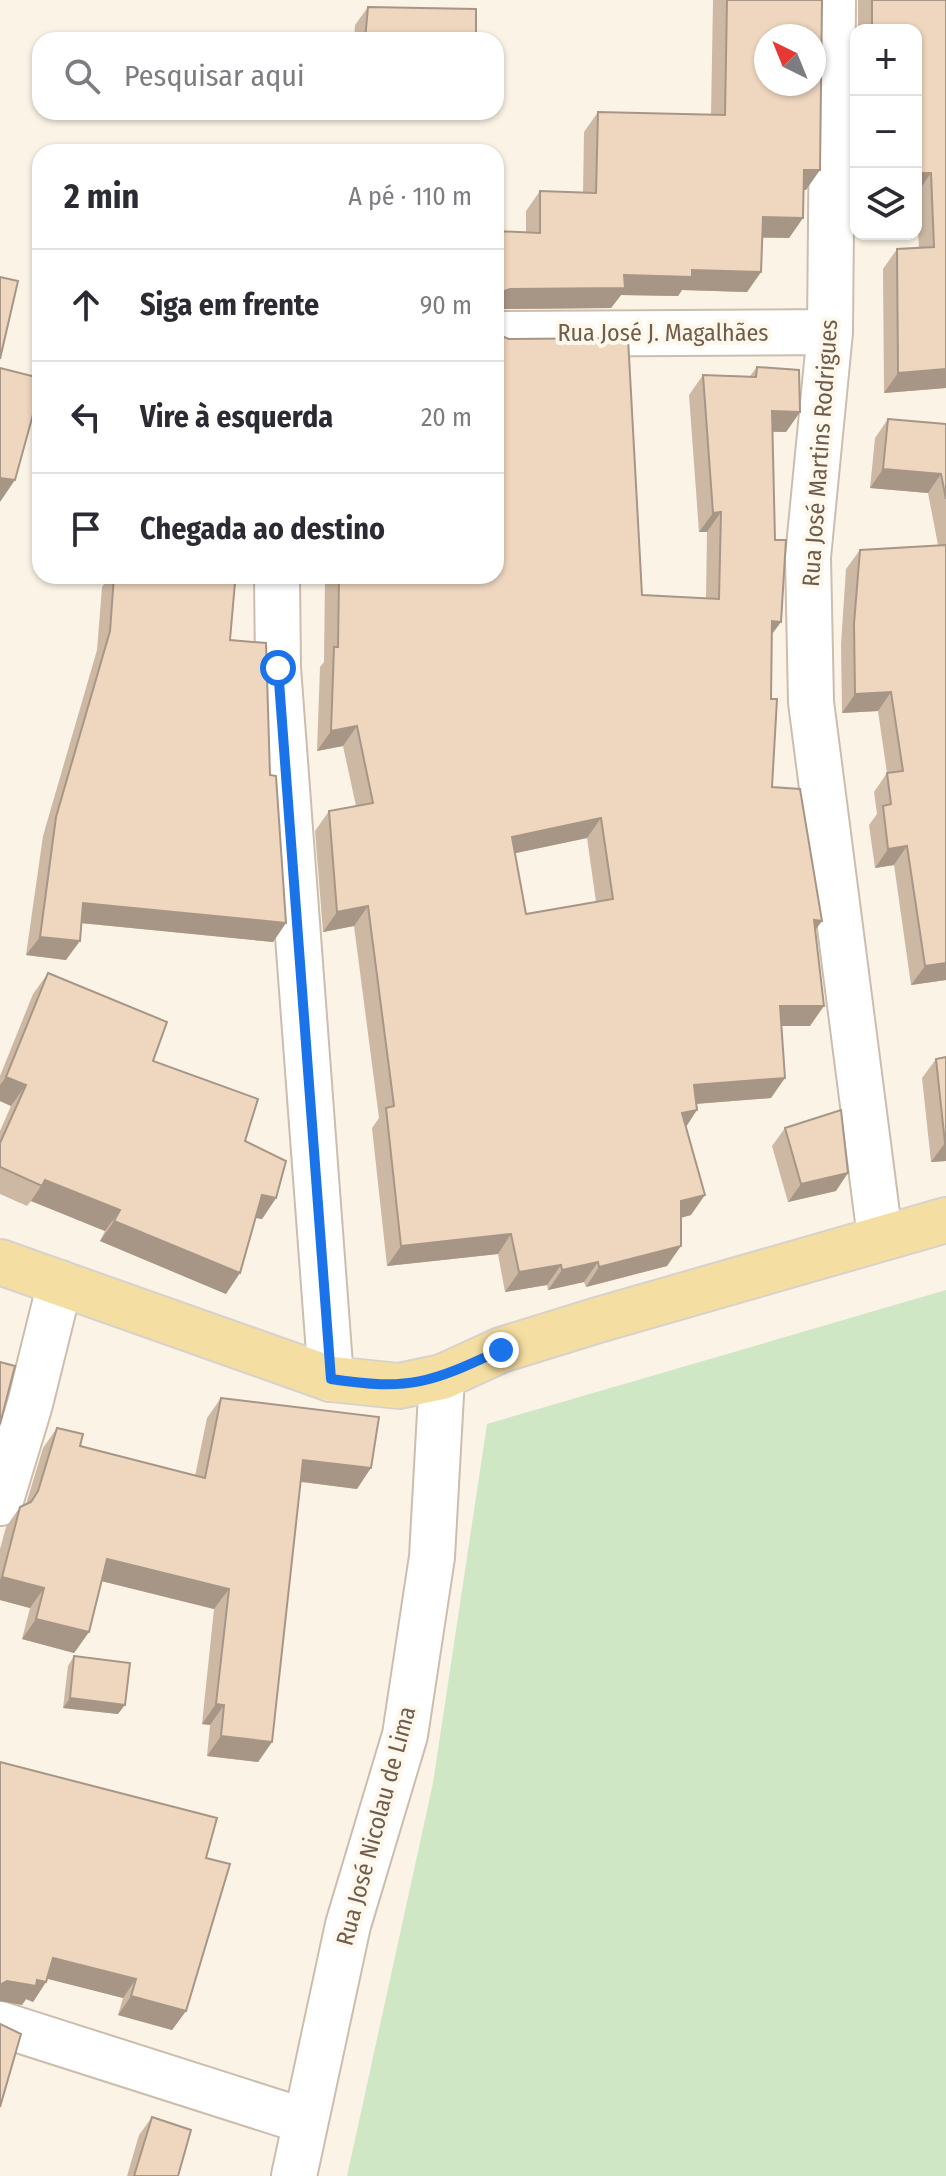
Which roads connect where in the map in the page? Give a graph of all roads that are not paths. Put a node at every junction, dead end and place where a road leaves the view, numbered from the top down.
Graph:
1 (833, 0) edge
2 (830, 332) junction
3 (504, 334) edge
4 (277, 584) edge
5 (946, 1220) edge
6 (880, 1237) junction
7 (0, 1262) edge
8 (60, 1283) junction
9 (442, 1377) junction
10 (331, 1379) junction
11 (0, 1503) edge
12 (0, 2024) edge
13 (304, 2121) junction
14 (294, 2176) edge

1 - 2 street, Rua José Martins Rodrigues
2 - 3 street, Rua José J. Magalhães
2 - 6 street, Rua José Martins Rodrigues
4 - 10 street
5 - 6 main road
6 - 9 main road
7 - 8 main road
8 - 10 main road
8 - 11 street
9 - 10 main road
9 - 13 street, Rua José Nicolau de Lima
12 - 13 street
13 - 14 street, Rua José Nicolau de Lima

